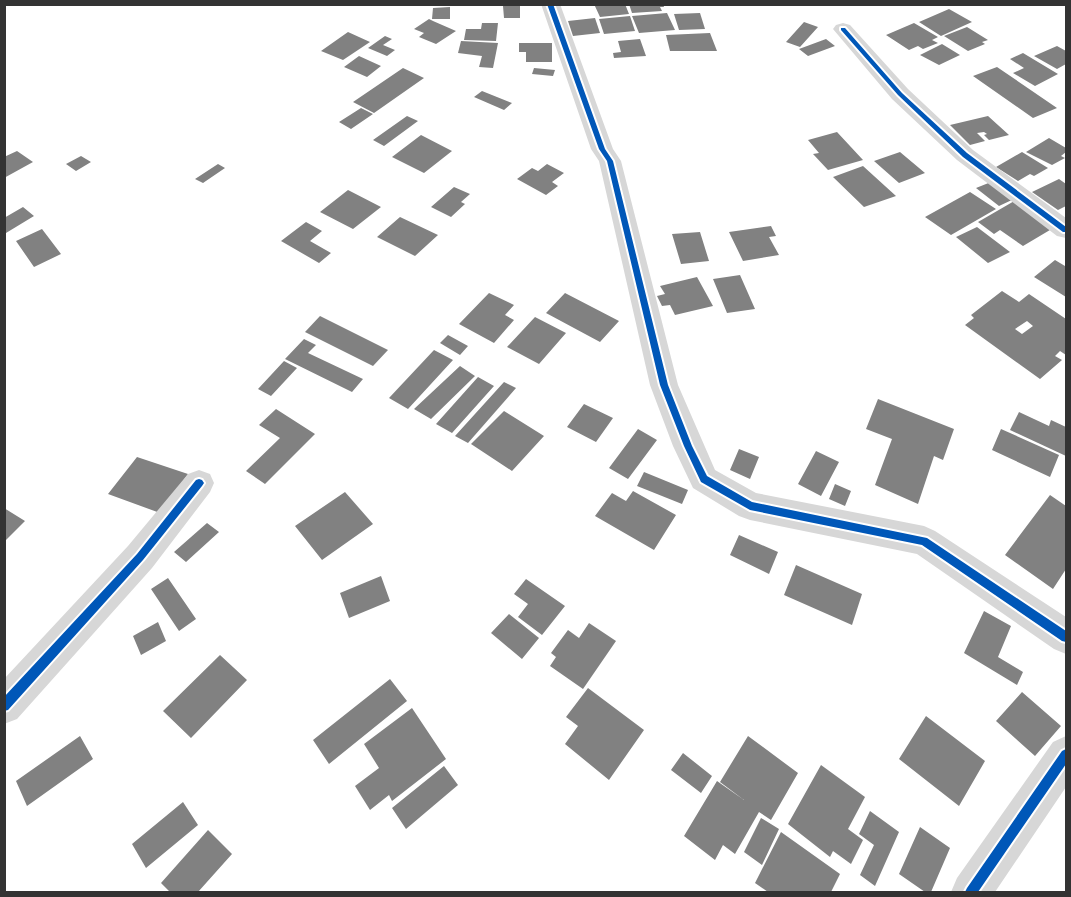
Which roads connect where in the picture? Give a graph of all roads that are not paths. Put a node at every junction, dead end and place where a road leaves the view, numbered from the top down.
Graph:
1 (550, 4) edge
2 (843, 29) dead end
3 (1066, 230) edge
4 (199, 483) dead end
5 (1066, 637) edge
6 (4, 706) edge
7 (1066, 755) edge
8 (971, 892) edge

1 - 5 street
2 - 3 street
4 - 6 street
7 - 8 street

